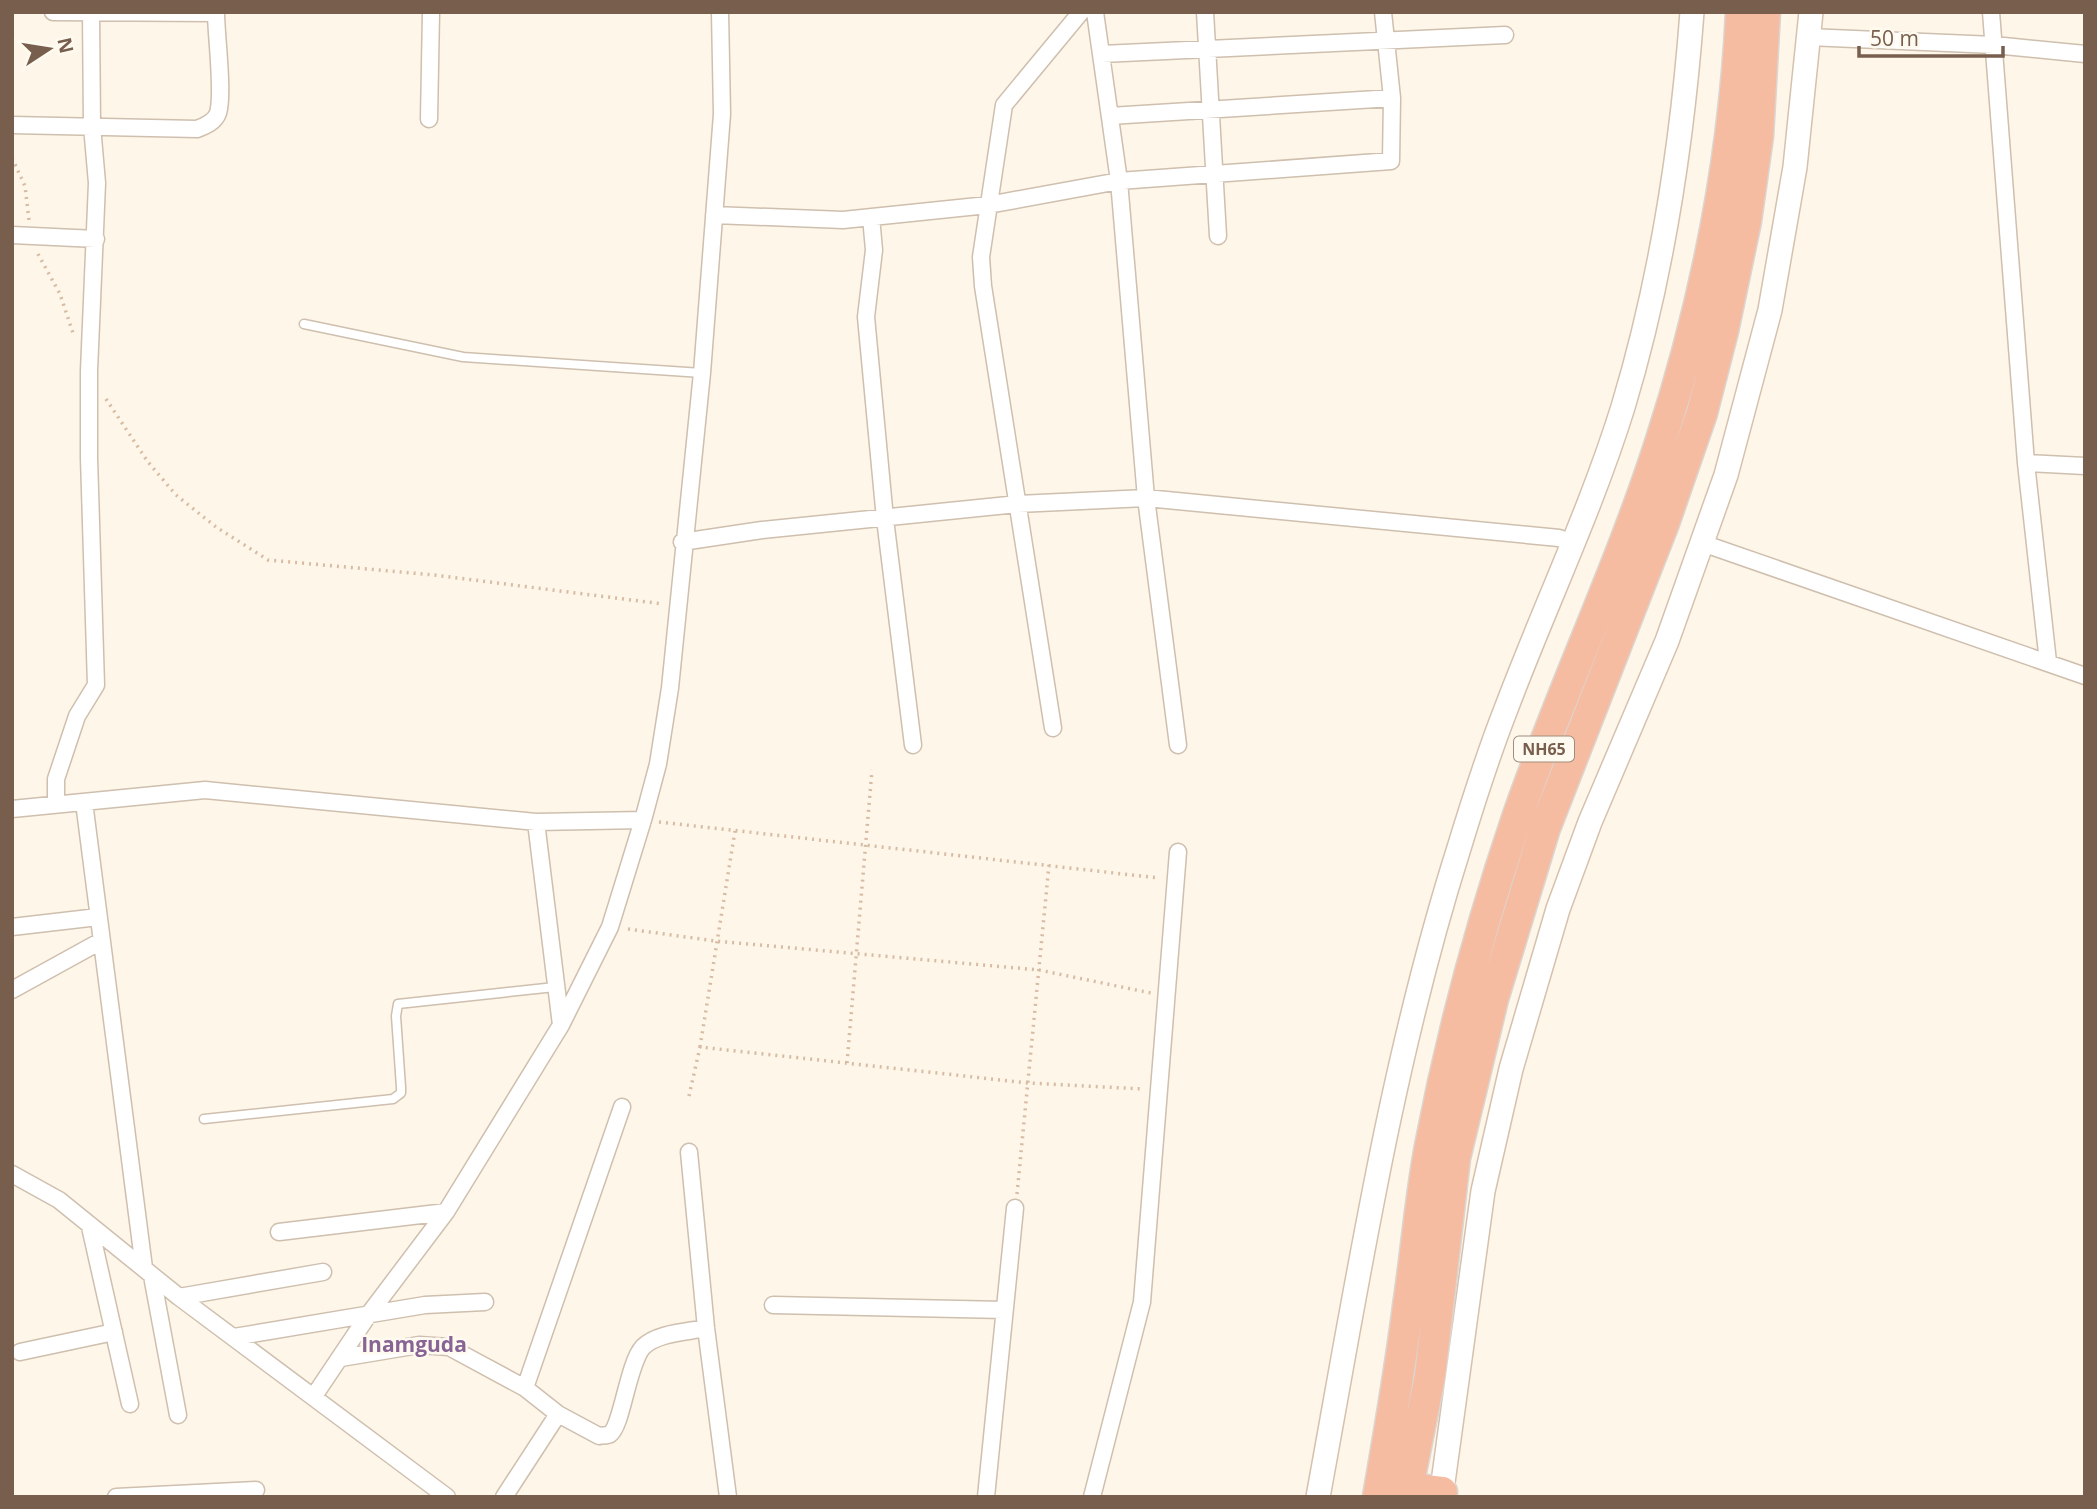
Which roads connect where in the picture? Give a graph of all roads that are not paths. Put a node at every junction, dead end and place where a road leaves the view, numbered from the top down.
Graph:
1 (53, 12) edge
2 (431, 12) edge
3 (720, 12) edge
4 (1081, 12) edge
5 (1095, 12) edge
6 (1205, 12) edge
7 (1383, 12) edge
8 (1692, 12) edge
9 (1741, 12) edge
10 (1765, 12) edge
11 (1811, 12) edge
12 (1991, 12) edge
13 (91, 13) edge
14 (216, 13) edge
15 (1505, 35) dead end
16 (1808, 37) junction
17 (1385, 40) junction
18 (1994, 45) junction
19 (1208, 50) junction
20 (1102, 54) junction
21 (2085, 54) edge
22 (1392, 98) junction
23 (1211, 109) junction
24 (1110, 116) junction
25 (429, 119) dead end
26 (12, 125) edge
27 (92, 126) junction
28 (1215, 173) junction
29 (1119, 181) junction
30 (988, 205) junction
31 (714, 215) junction
32 (871, 217) junction
33 (12, 235) edge
34 (1219, 236) dead end
35 (96, 239) junction
36 (304, 324) dead end
37 (702, 373) junction
38 (2026, 463) junction
39 (2085, 466) edge
40 (1146, 498) junction
41 (1018, 504) junction
42 (885, 519) junction
43 (682, 542) junction
44 (1573, 543) junction
45 (1702, 543) junction
46 (2048, 662) junction
47 (2085, 676) edge
48 (1053, 728) dead end
49 (913, 745) dead end
50 (1178, 745) dead end
51 (84, 802) junction
52 (56, 804) junction
53 (12, 809) edge
54 (643, 820) junction
55 (536, 822) junction
56 (1178, 852) dead end
57 (98, 917) junction
58 (12, 927) edge
59 (101, 941) junction
60 (555, 987) junction
61 (12, 990) edge
62 (561, 1025) junction
63 (622, 1107) dead end
64 (204, 1119) dead end
65 (689, 1152) dead end
66 (12, 1174) edge
67 (1015, 1208) road end
68 (446, 1212) junction
69 (90, 1227) junction
70 (279, 1232) dead end
71 (148, 1272) junction
72 (323, 1272) dead end
73 (179, 1297) junction
74 (485, 1301) dead end
75 (773, 1305) dead end
76 (1004, 1310) junction
77 (369, 1314) junction
78 (706, 1328) junction
79 (114, 1332) junction
80 (234, 1336) junction
81 (20, 1352) dead end
82 (341, 1358) junction
83 (525, 1388) junction
84 (314, 1396) junction
85 (130, 1404) dead end
86 (558, 1414) junction
87 (177, 1415) dead end
88 (256, 1490) dead end
89 (1407, 1493) edge
90 (1442, 1494) edge
91 (142, 1496) edge
92 (116, 1497) edge
93 (447, 1497) edge
94 (504, 1497) edge
95 (728, 1497) edge
96 (986, 1497) edge
97 (1092, 1497) edge
98 (1318, 1497) edge
99 (1378, 1497) edge

1 - 13 street
2 - 25 street
3 - 31 street
4 - 30 street
5 - 20 street
6 - 19 street
7 - 17 street
8 - 44 street
9 - 99 highway, NH65
10 - 89 highway, NH65
11 - 16 street
12 - 18 street
13 - 14 street
13 - 27 street
14 - 27 street
15 - 17 street
16 - 18 street
16 - 45 street
17 - 19 street
17 - 22 street
18 - 21 street
18 - 38 street
19 - 20 street
19 - 23 street
20 - 24 street
22 - 23 street
22 - 28 street
23 - 24 street
23 - 28 street
24 - 29 street
26 - 27 street
27 - 35 street
28 - 29 street
28 - 34 street
29 - 30 street
29 - 40 street
30 - 32 street
30 - 41 street
31 - 32 street
31 - 37 street
32 - 42 street
33 - 35 street
35 - 52 street
36 - 37 lane
37 - 43 street
38 - 39 street
38 - 46 street
40 - 41 street
40 - 44 street
40 - 50 street
41 - 42 street
41 - 48 street
42 - 43 street
42 - 49 street
43 - 54 street
44 - 98 street
45 - 46 street
45 - 90 street
46 - 47 street
51 - 52 street
51 - 55 street
51 - 57 street
52 - 53 street
54 - 55 street
54 - 62 street
55 - 60 street
56 - 97 street
57 - 58 street
57 - 59 street
59 - 61 street
59 - 71 street
60 - 62 street
60 - 64 lane
62 - 68 street
63 - 83 street
65 - 78 street
66 - 69 street
67 - 76 street
68 - 70 street
68 - 77 street
69 - 71 street
69 - 79 street
71 - 73 street
71 - 87 street
72 - 73 street
73 - 80 street
74 - 77 street
75 - 76 street
76 - 96 street
77 - 80 street
77 - 82 street
78 - 86 street
78 - 95 street
79 - 81 street
79 - 85 street
80 - 84 street
82 - 83 street
82 - 84 street
83 - 86 street
84 - 93 street
86 - 94 street
88 - 91 street
89 - 90 highway
91 - 92 street

